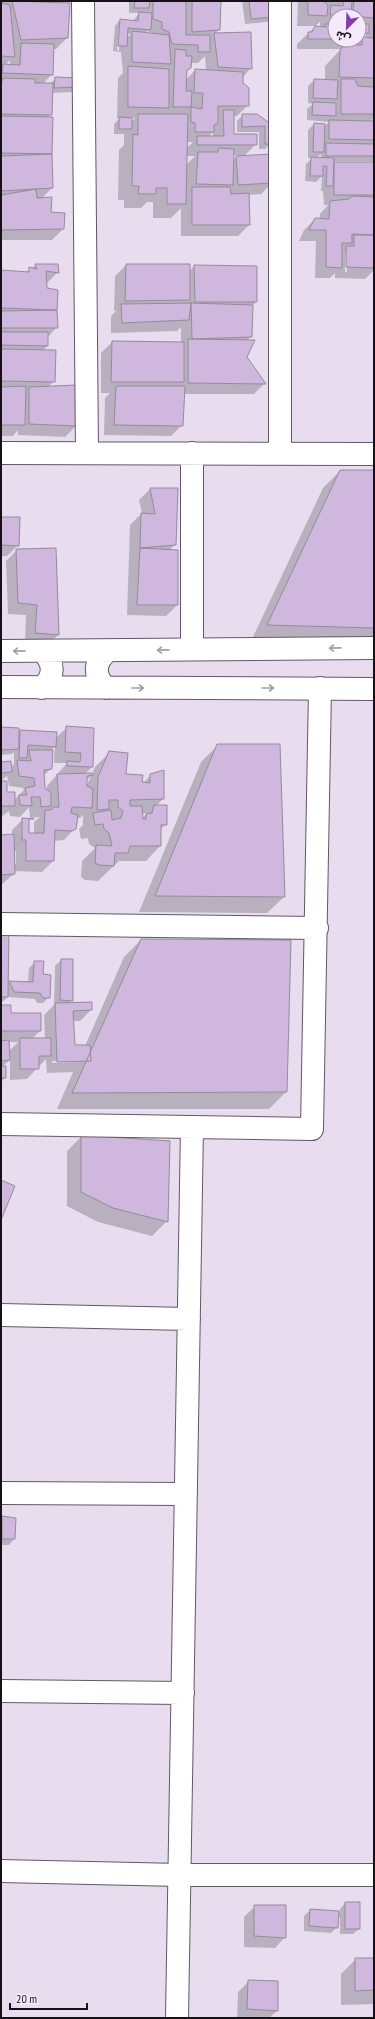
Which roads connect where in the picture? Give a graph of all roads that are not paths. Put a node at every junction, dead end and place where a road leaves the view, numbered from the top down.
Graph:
1 (83, 1) edge
2 (280, 1) edge
3 (1, 453) edge
4 (87, 453) junction
5 (192, 453) junction
6 (280, 454) junction
7 (374, 454) edge
8 (374, 648) edge
9 (192, 649) junction
10 (1, 651) edge
11 (42, 651) junction
12 (108, 651) junction
13 (1, 687) edge
14 (42, 688) junction
15 (106, 688) junction
16 (320, 688) junction
17 (374, 688) edge
18 (1, 924) edge
19 (317, 928) junction
20 (1, 1124) edge
21 (192, 1127) junction
22 (1, 1315) edge
23 (188, 1318) junction
24 (1, 1493) edge
25 (186, 1494) junction
26 (1, 1692) edge
27 (183, 1693) junction
28 (1, 1871) edge
29 (374, 1874) edge
30 (180, 1875) junction
31 (178, 2018) edge

1 - 4 street
2 - 6 street
3 - 4 street
4 - 5 street
5 - 6 street
5 - 9 street
6 - 7 street
8 -> 9 street
9 -> 12 street
11 -> 10 street
11 - 12 street
11 - 14 street
12 - 15 street
13 - 14 street
14 - 15 street
15 -> 16 street
16 - 17 street
16 - 19 street
18 - 19 street
19 - 21 street
20 - 21 street
21 - 23 street
22 - 23 street
23 - 25 street
24 - 25 street
25 - 27 street
26 - 27 street
27 - 30 street
28 - 30 street
29 - 30 street
30 - 31 street

